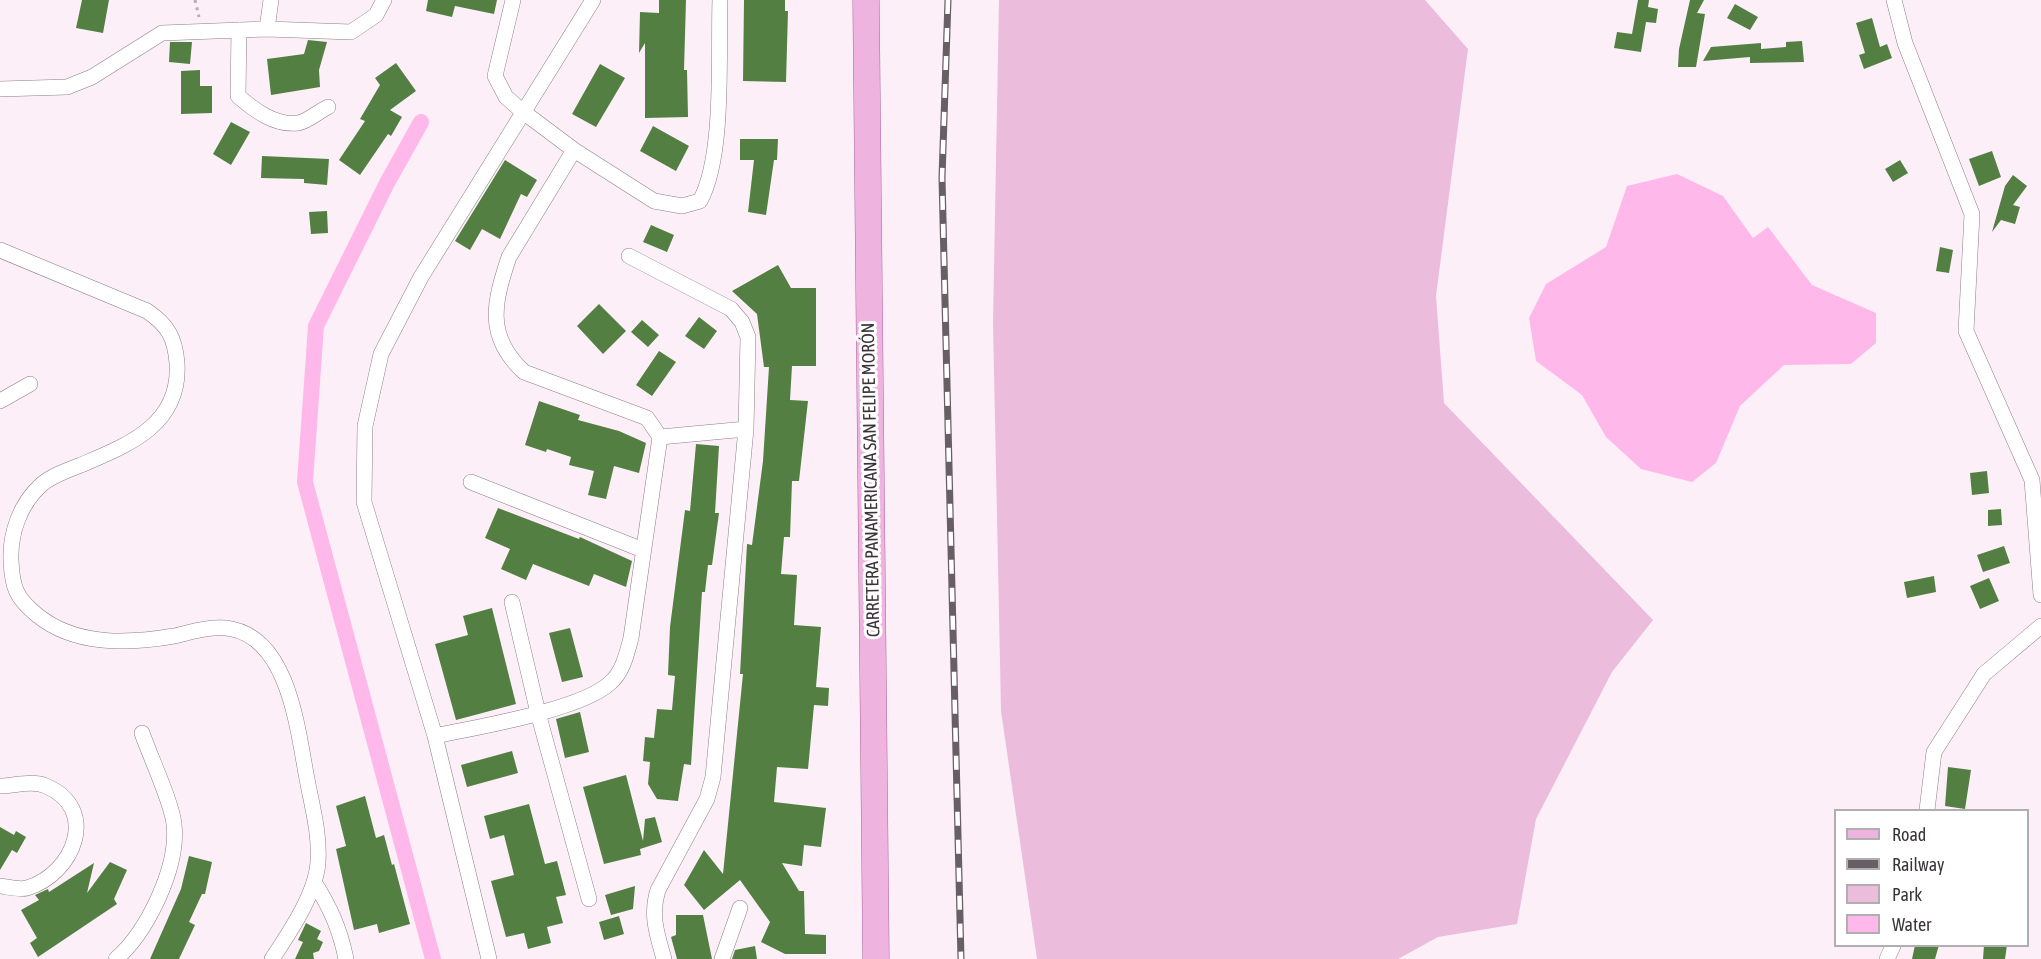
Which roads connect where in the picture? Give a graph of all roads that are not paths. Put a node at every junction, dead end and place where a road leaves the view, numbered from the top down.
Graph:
1 (271, 0) edge
2 (384, 0) edge
3 (513, 0) edge
4 (593, 0) edge
5 (720, 0) edge
6 (866, 0) edge
7 (1894, 0) edge
8 (267, 29) junction
9 (239, 30) junction
10 (0, 89) edge
11 (328, 107) dead end
12 (522, 111) junction
13 (574, 150) junction
14 (0, 250) edge
15 (629, 256) dead end
16 (30, 384) dead end
17 (0, 401) edge
18 (747, 429) junction
19 (660, 437) junction
20 (471, 482) dead end
21 (643, 550) junction
22 (6, 567) edge
23 (2041, 596) edge
24 (512, 602) dead end
25 (2041, 626) edge
26 (538, 713) junction
27 (142, 733) dead end
28 (435, 736) junction
29 (0, 786) edge
30 (1927, 809) edge
31 (314, 882) junction
32 (0, 886) edge
33 (589, 899) dead end
34 (740, 908) dead end
35 (116, 959) edge
36 (272, 959) edge
37 (346, 959) edge
38 (489, 959) edge
39 (664, 959) edge
40 (722, 959) edge
41 (876, 959) edge

1 - 8 street
2 - 8 street
3 - 12 street
4 - 12 street
5 - 13 street
6 - 41 main road, CARRETERA PANAMERICANA SAN FELIPE MORÓN
7 - 23 street
8 - 9 street
9 - 10 street
9 - 11 street
12 - 13 street
12 - 28 street
13 - 19 street
14 - 22 street
15 - 18 street
16 - 17 street
18 - 19 street
18 - 39 street
19 - 21 street
20 - 21 street
21 - 26 street
22 - 31 street
24 - 26 street
25 - 30 street
26 - 28 street
26 - 33 street
27 - 35 street
28 - 38 street
29 - 32 street
31 - 36 street
31 - 37 street
34 - 40 street

